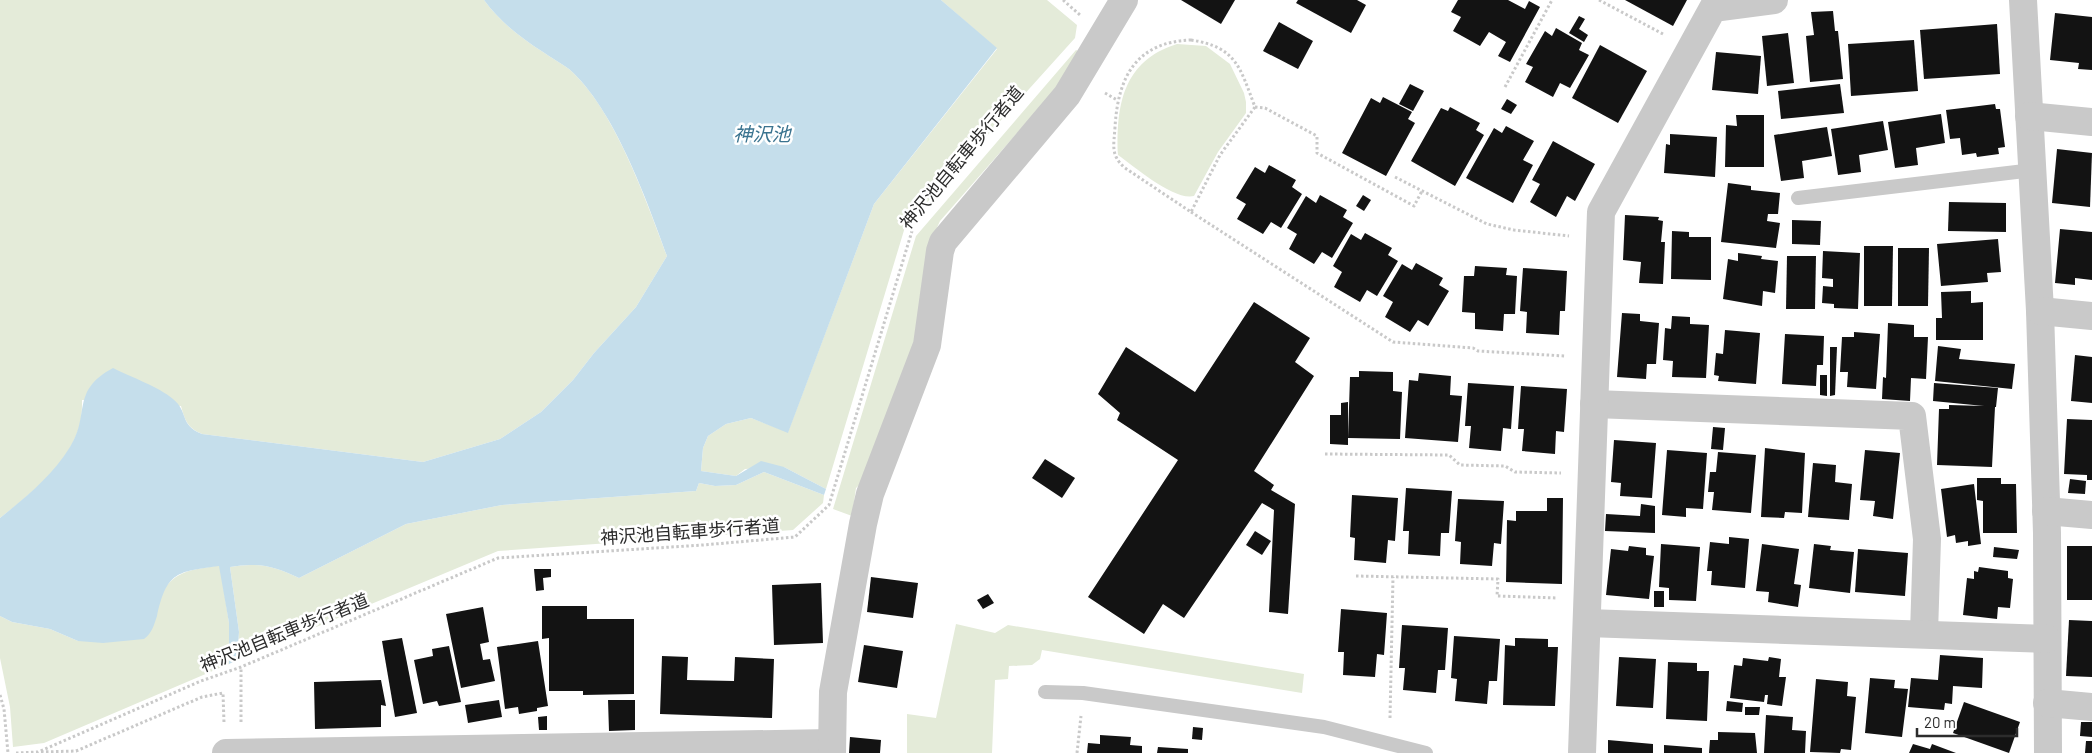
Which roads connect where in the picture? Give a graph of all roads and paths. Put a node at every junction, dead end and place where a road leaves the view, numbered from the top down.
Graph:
1 (1124, 0) edge
2 (1552, 0) edge
3 (1599, 0) edge
4 (1774, 0) edge
5 (2023, 0) edge
6 (1671, 38) dead end
7 (1505, 87) dead end
8 (1255, 107) junction
9 (2029, 116) junction
10 (2092, 122) edge
11 (2033, 170) junction
12 (1395, 177) dead end
13 (1422, 191) junction
14 (1798, 198) dead end
15 (1191, 212) junction
16 (917, 226) dead end
17 (1575, 236) dead end
18 (2040, 311) junction
19 (2092, 316) edge
20 (1572, 356) dead end
21 (1594, 404) junction
22 (1325, 454) dead end
23 (1568, 473) dead end
24 (2046, 511) junction
25 (2092, 515) edge
26 (1356, 576) dead end
27 (1393, 577) junction
28 (1563, 598) dead end
29 (1587, 623) junction
30 (1924, 633) junction
31 (2047, 639) junction
32 (241, 667) junction
33 (1045, 692) dead end
34 (1083, 693) junction
35 (0, 695) edge
36 (2047, 703) junction
37 (241, 705) dead end
38 (2092, 707) edge
39 (225, 742) edge
40 (1390, 744) junction
41 (832, 748) edge
42 (38, 752) edge
43 (8, 753) edge
44 (16, 753) edge
45 (1076, 753) edge
46 (1426, 753) edge
47 (1582, 753) edge
48 (2048, 753) edge

1 - 41 street
2 - 7 path
3 - 6 path
4 - 21 street
5 - 9 street
8 - 13 path
8 - 15 path
8 - 15 path
9 - 10 street
9 - 11 street
11 - 14 lane
11 - 18 street
12 - 13 path
13 - 17 path
15 - 20 path
16 - 32 path, 神沢池自転車歩行者道
18 - 19 street
18 - 24 street
21 - 29 street
21 - 30 street
22 - 23 path
24 - 25 street
24 - 31 street
26 - 27 path
27 - 28 path
27 - 40 path
29 - 30 street
29 - 47 street
30 - 31 street
31 - 36 street
32 - 37 path
32 - 42 path, 神沢池自転車歩行者道
33 - 34 lane
34 - 40 lane
34 - 45 path
35 - 43 path
36 - 38 street
36 - 48 street
39 - 41 street
39 - 42 path
40 - 46 lane
42 - 44 path, 神沢池自転車歩行者道

